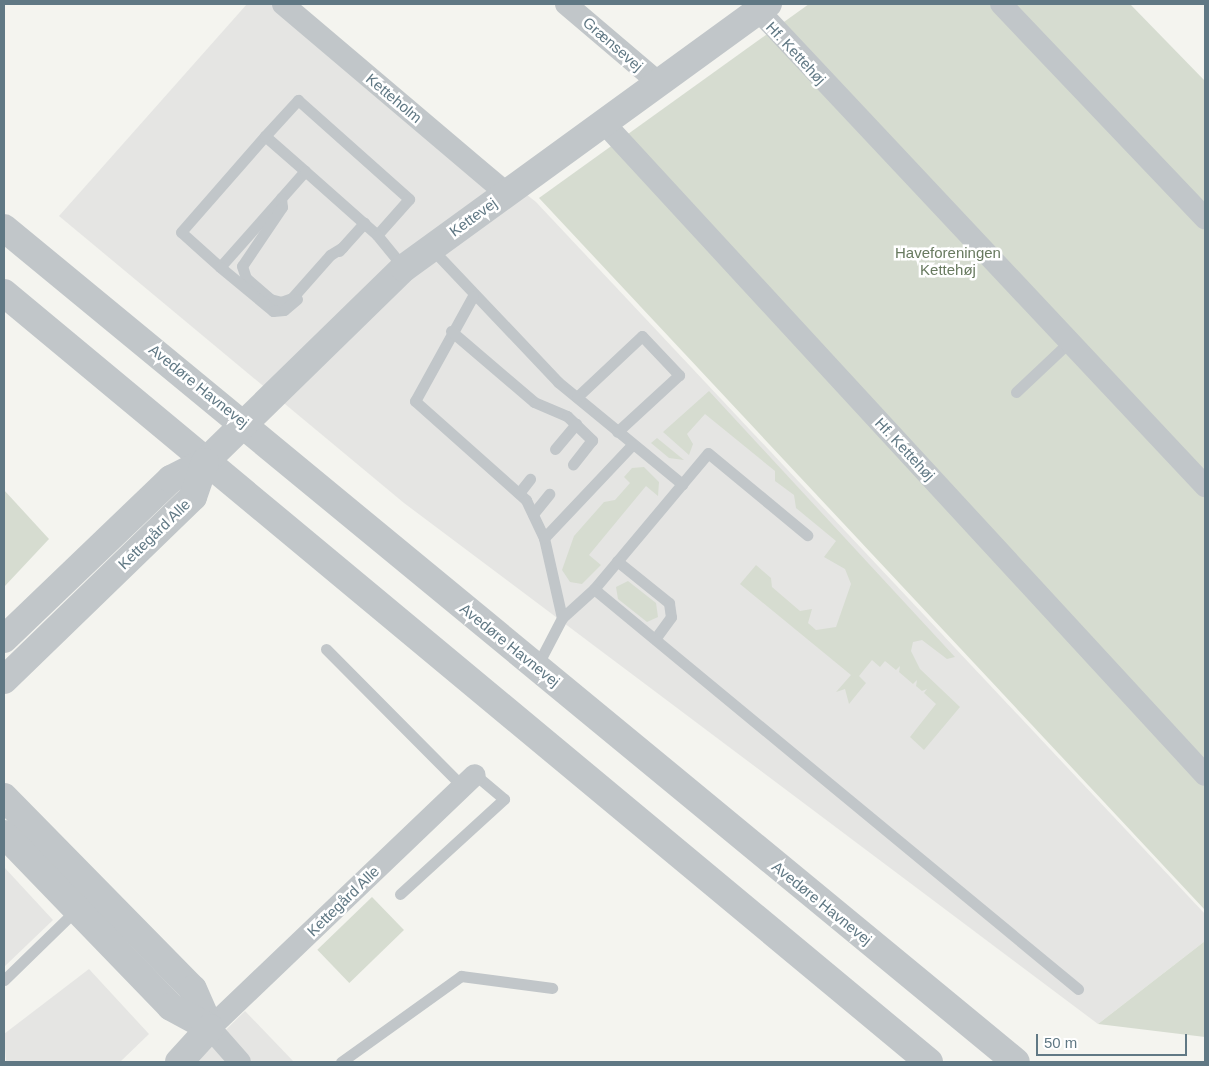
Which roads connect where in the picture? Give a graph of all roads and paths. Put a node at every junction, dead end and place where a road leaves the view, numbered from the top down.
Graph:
1 (282, 4) edge
2 (566, 4) edge
3 (1001, 4) edge
4 (764, 8) edge
5 (660, 84) junction
6 (605, 124) junction
7 (265, 136) junction
8 (305, 171) junction
9 (506, 193) junction
10 (281, 198) junction
11 (1205, 218) edge
12 (364, 223) junction
13 (4, 228) edge
14 (377, 235) junction
15 (343, 247) junction
16 (431, 248) junction
17 (220, 267) junction
18 (404, 268) junction
19 (4, 293) edge
20 (473, 296) junction
21 (451, 331) junction
22 (1069, 342) junction
23 (1016, 392) dead end
24 (577, 397) junction
25 (595, 412) junction
26 (244, 423) junction
27 (578, 427) junction
28 (617, 432) junction
29 (632, 445) junction
30 (555, 449) dead end
31 (205, 462) junction
32 (573, 464) dead end
33 (530, 479) dead end
34 (682, 484) junction
35 (1205, 486) edge
36 (519, 493) junction
37 (548, 494) dead end
38 (533, 514) junction
39 (807, 535) dead end
40 (544, 538) junction
41 (618, 561) junction
42 (594, 589) junction
43 (562, 618) junction
44 (4, 639) edge
45 (655, 639) junction
46 (326, 649) dead end
47 (537, 666) junction
48 (4, 680) edge
49 (1205, 775) edge
50 (469, 781) junction
51 (4, 797) edge
52 (4, 834) edge
53 (96, 890) junction
54 (400, 894) dead end
55 (76, 909) junction
56 (4, 980) edge
57 (552, 988) dead end
58 (1078, 989) dead end
59 (210, 1028) junction
60 (179, 1062) edge
61 (240, 1062) edge
62 (340, 1062) edge
63 (930, 1062) edge
64 (1016, 1062) edge

1 - 9 street, Ketteholm
2 - 5 street, Grænsevej
3 - 11 street
4 - 5 street, Kettevej
4 - 22 street, Hf. Kettehøj
5 - 6 street, Kettevej
6 - 9 street, Kettevej
6 - 49 street, Hf. Kettehøj
7 - 8 lane
7 - 14 lane
7 - 17 lane
8 - 10 lane
8 - 12 lane
9 - 16 street, Kettevej
10 - 15 lane
10 - 17 lane
12 - 14 lane
12 - 15 lane
13 - 26 street, Avedøre Havnevej
14 - 18 lane
15 - 17 lane
16 - 18 street, Kettevej
16 - 20 lane
18 - 26 street, Kettevej
19 - 31 street
20 - 21 lane
20 - 24 lane
21 - 27 lane
21 - 36 lane
22 - 23 lane
22 - 35 street, Hf. Kettehøj
24 - 25 lane
24 - 28 lane
25 - 27 lane
25 - 28 lane
26 - 31 street, Kettevej
26 - 47 street, Avedøre Havnevej
27 - 30 lane
27 - 32 lane
28 - 29 lane
29 - 34 lane
29 - 40 lane
31 - 44 street, Kettegård Alle
31 - 48 street, Kettegård Alle
31 - 63 street
33 - 36 lane
34 - 39 lane
34 - 41 lane
36 - 38 lane
37 - 38 lane
38 - 40 lane
40 - 43 lane
41 - 42 lane
41 - 45 lane
42 - 43 lane
42 - 45 lane
43 - 47 lane
45 - 58 lane
46 - 50 lane
47 - 64 street, Avedøre Havnevej
50 - 54 lane
50 - 59 street, Kettegård Alle
51 - 53 street
52 - 55 street
53 - 55 lane
53 - 59 street
55 - 56 lane
55 - 59 street
57 - 62 lane
59 - 60 street, Kettegård Alle
59 - 61 street

